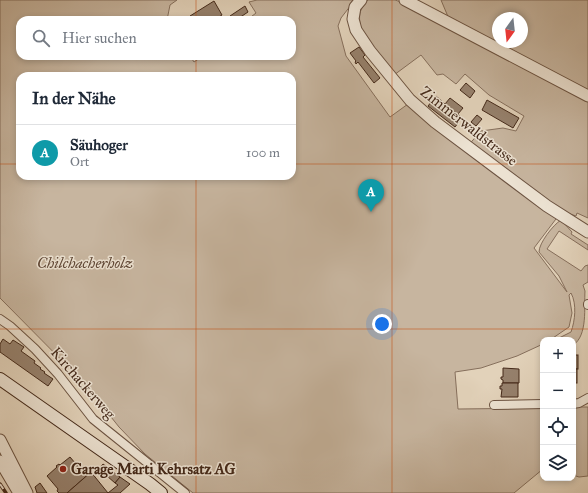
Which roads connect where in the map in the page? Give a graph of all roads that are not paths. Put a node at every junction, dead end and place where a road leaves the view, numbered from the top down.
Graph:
1 (360, 0) edge
2 (405, 0) edge
3 (588, 96) edge
4 (588, 232) edge
5 (0, 319) edge
6 (0, 379) edge
7 (588, 398) edge
8 (540, 404) edge
9 (576, 404) edge
10 (494, 405) dead end
11 (0, 440) edge
12 (0, 461) edge
13 (19, 493) edge
14 (27, 493) edge
15 (161, 493) edge
16 (185, 493) edge

1 - 4 street, Zimmerwaldstrasse
2 - 3 street
5 - 16 street, Kirchackerweg
6 - 15 main road
7 - 9 street
8 - 10 street
11 - 14 street
12 - 13 street

